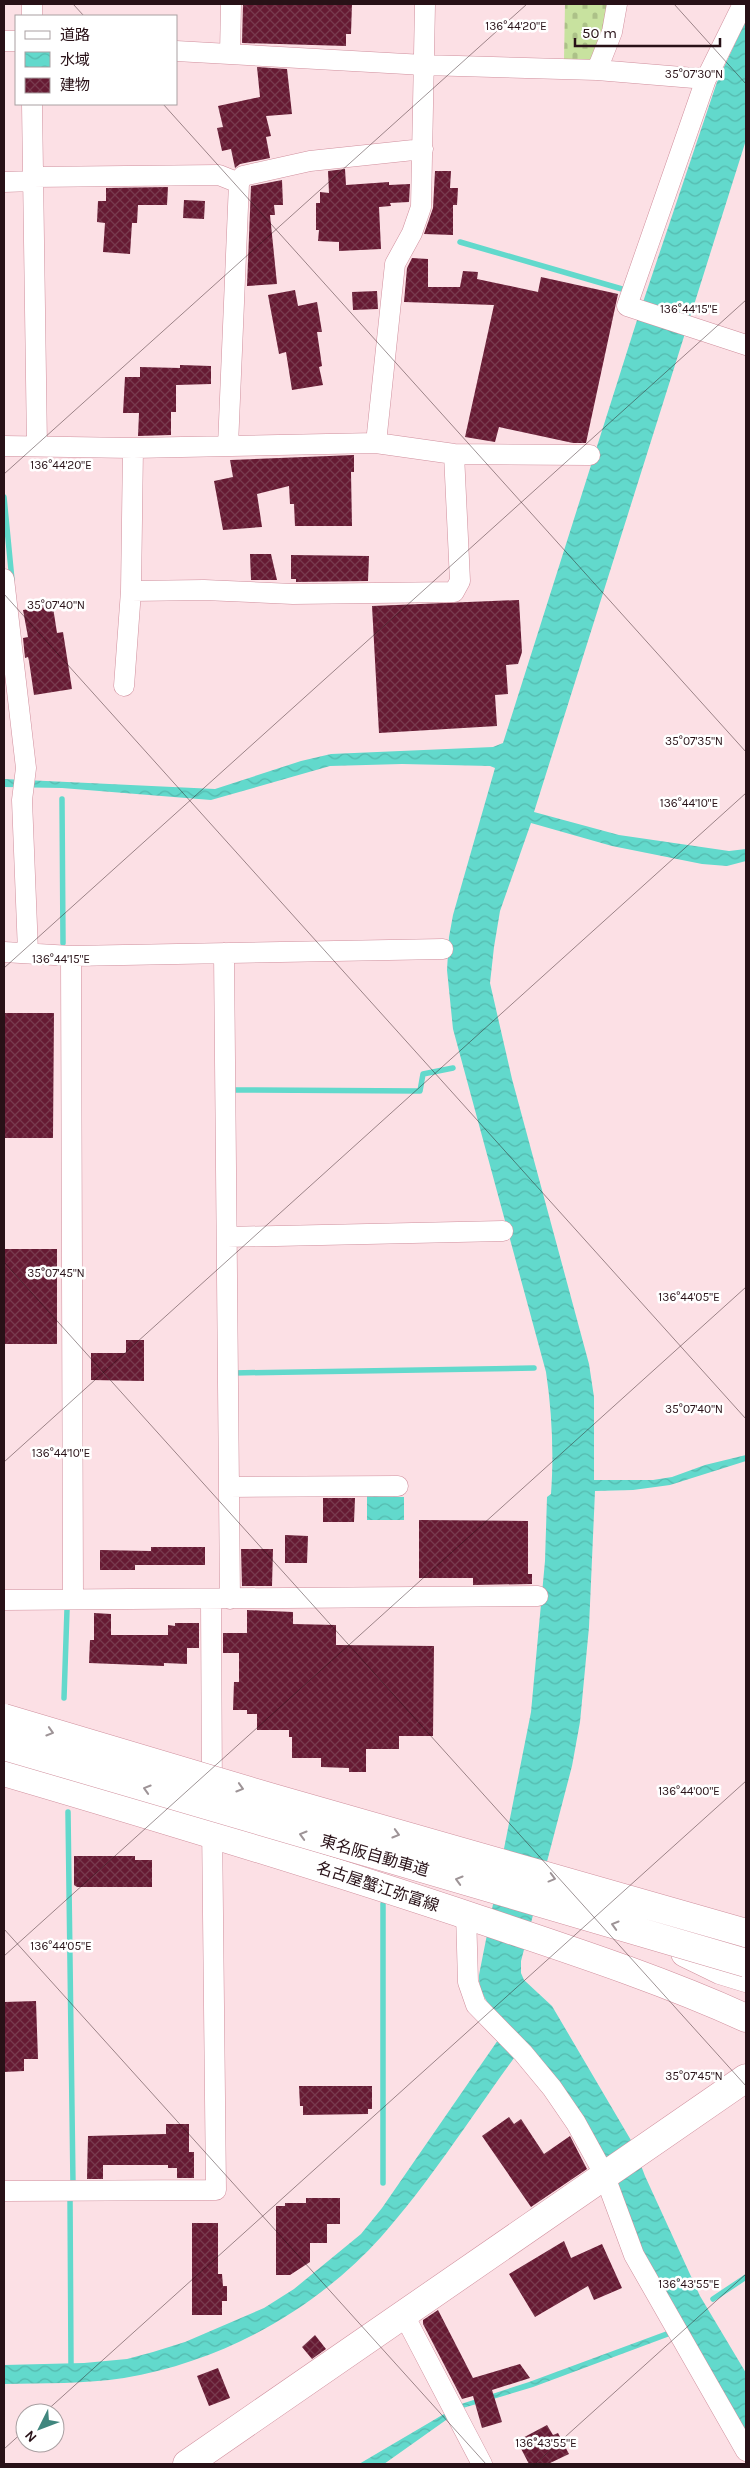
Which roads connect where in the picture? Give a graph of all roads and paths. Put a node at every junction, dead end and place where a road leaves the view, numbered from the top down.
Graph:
1 (232, 4) edge
2 (425, 4) edge
3 (617, 4) edge
4 (743, 4) edge
5 (178, 51) edge
6 (230, 54) junction
7 (424, 65) junction
8 (597, 70) junction
9 (706, 79) junction
10 (32, 105) edge
11 (423, 149) junction
12 (33, 179) junction
13 (4, 182) edge
14 (239, 183) junction
15 (746, 345) edge
16 (376, 443) junction
17 (4, 446) edge
18 (36, 446) junction
19 (228, 446) junction
20 (133, 448) junction
21 (454, 454) junction
22 (590, 454) dead end
23 (4, 579) edge
24 (131, 591) junction
25 (124, 686) dead end
26 (443, 948) dead end
27 (4, 952) edge
28 (28, 952) junction
29 (224, 953) junction
30 (71, 956) junction
31 (503, 1231) dead end
32 (227, 1237) junction
33 (398, 1486) dead end
34 (229, 1487) junction
35 (538, 1596) dead end
36 (73, 1598) junction
37 (4, 1600) edge
38 (221, 1600) junction
39 (4, 1718) edge
40 (4, 1746) edge
41 (4, 1772) edge
42 (212, 1833) junction
43 (472, 1916) junction
44 (746, 1933) edge
45 (646, 1934) junction
46 (746, 1963) edge
47 (746, 1978) edge
48 (746, 2018) edge
49 (746, 2078) edge
50 (604, 2174) junction
51 (4, 2190) edge
52 (404, 2315) junction
53 (746, 2451) edge
54 (187, 2464) edge
55 (482, 2464) edge

1 - 6 street
2 - 7 street
3 - 8 street
4 - 9 street
5 - 6 street
6 - 7 street
7 - 8 street
7 - 11 street
8 - 9 street
9 - 15 street
10 - 12 street
11 - 14 street
11 - 16 street
12 - 13 street
12 - 14 street
12 - 18 street
14 - 19 street
16 - 19 street
16 - 21 street
17 - 18 street
18 - 20 street
19 - 20 street
20 - 24 street
21 - 22 street
21 - 24 street
23 - 28 street
24 - 25 street
26 - 29 street
27 - 28 street
28 - 30 street
29 - 30 street
29 - 32 street
30 - 36 street
31 - 32 street
32 - 34 street
33 - 34 street
34 - 38 street
35 - 38 street
36 - 37 street
36 - 38 street
38 - 42 street
39 -> 44 main road, 東名阪自動車道, bridge
45 -> 40 main road, 東名阪自動車道, bridge
41 - 42 main road, 名古屋蟹江弥富線
42 - 43 main road, 名古屋蟹江弥富線
42 - 51 street
43 - 48 main road, 名古屋蟹江弥富線
43 - 50 street
45 - 46 main road, 東名阪自動車道, bridge
45 - 47 main road, bridge
49 - 50 main road
50 - 52 main road
50 - 53 street
52 - 54 main road
52 - 55 street

